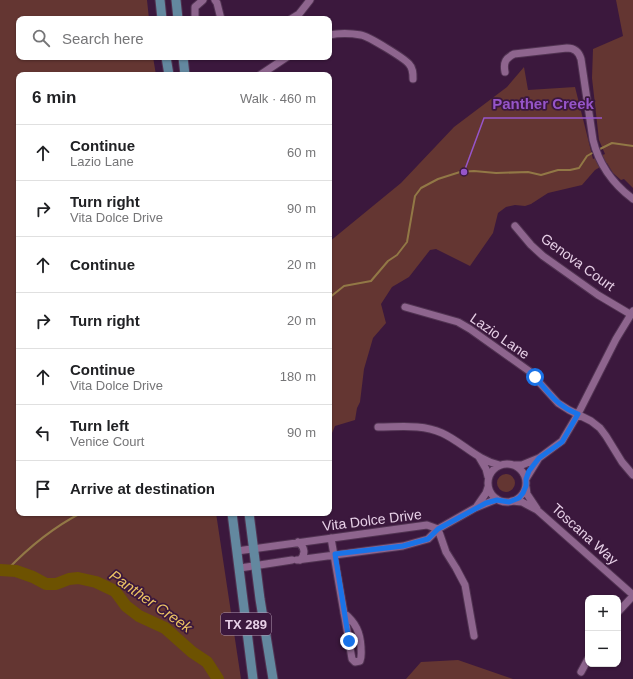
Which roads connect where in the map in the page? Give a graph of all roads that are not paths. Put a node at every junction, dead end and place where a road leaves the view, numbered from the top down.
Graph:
1 (160, 0) edge
2 (176, 0) edge
3 (203, 0) edge
4 (215, 0) edge
5 (310, 0) edge
6 (162, 16) edge
7 (178, 16) edge
8 (194, 16) edge
9 (220, 16) edge
10 (296, 16) edge
11 (332, 34) edge
12 (166, 60) edge
13 (183, 60) edge
14 (282, 60) edge
15 (168, 72) edge
16 (185, 72) edge
17 (264, 72) edge
18 (505, 72) dead end
19 (413, 79) dead end
20 (633, 198) edge
21 (515, 226) dead end
22 (405, 307) dead end
23 (632, 312) edge
24 (578, 414) junction
25 (378, 427) dead end
26 (479, 457) junction
27 (539, 458) junction
28 (499, 465) junction
29 (515, 465) junction
30 (633, 475) edge
31 (488, 478) junction
32 (526, 482) junction
33 (488, 487) junction
34 (497, 500) junction
35 (512, 501) junction
36 (475, 508) junction
37 (537, 510) junction
38 (232, 516) edge
39 (249, 516) edge
40 (438, 529) junction
41 (331, 538) junction
42 (298, 542) junction
43 (254, 548) junction
44 (237, 551) junction
45 (335, 554) junction
46 (296, 560) junction
47 (256, 566) junction
48 (240, 568) junction
49 (633, 595) edge
50 (621, 609) edge
51 (344, 613) junction
52 (474, 636) dead end
53 (585, 665) edge
54 (581, 672) dead end
55 (253, 679) edge
56 (273, 679) edge

1 - 6 main road
2 - 7 main road
3 - 8 street
4 - 9 street
5 - 10 street
11 - 19 street
12 - 15 main road
13 - 16 main road
14 - 17 street
18 - 20 street
21 - 23 street, Genova Court
22 - 24 street, Lazio Lane
23 - 24 street
24 - 27 street
24 - 30 street, Lazio Lane
25 - 26 street
26 - 28 street
26 - 31 street
27 - 29 street
27 - 32 street
28 - 29 street
28 - 31 street
29 - 32 street
31 - 33 street
32 - 35 street
32 - 37 street, Toscana Way
33 - 34 street
33 - 36 street, Vita Dolce Drive
34 - 35 street
34 - 36 street, Vita Dolce Drive
35 - 37 street, Toscana Way
36 - 40 street, Vita Dolce Drive
37 - 49 street, Toscana Way
38 - 44 main road, TX 289
39 - 43 main road, TX 289
40 - 41 street, Vita Dolce Drive
40 - 45 street, Vita Dolce Drive
40 - 52 street
41 - 42 street, Vita Dolce Drive
41 - 45 street
42 - 43 street, Vita Dolce Drive
42 - 46 street
43 - 44 street, Vita Dolce Drive
43 - 47 main road, TX 289
44 - 48 main road, TX 289
45 - 46 street, Vita Dolce Drive
45 - 51 street
46 - 47 street, Vita Dolce Drive
47 - 48 street, Vita Dolce Drive
47 - 56 main road, TX 289
48 - 55 main road, TX 289
49 - 50 street
51 - 51 street
53 - 54 street

